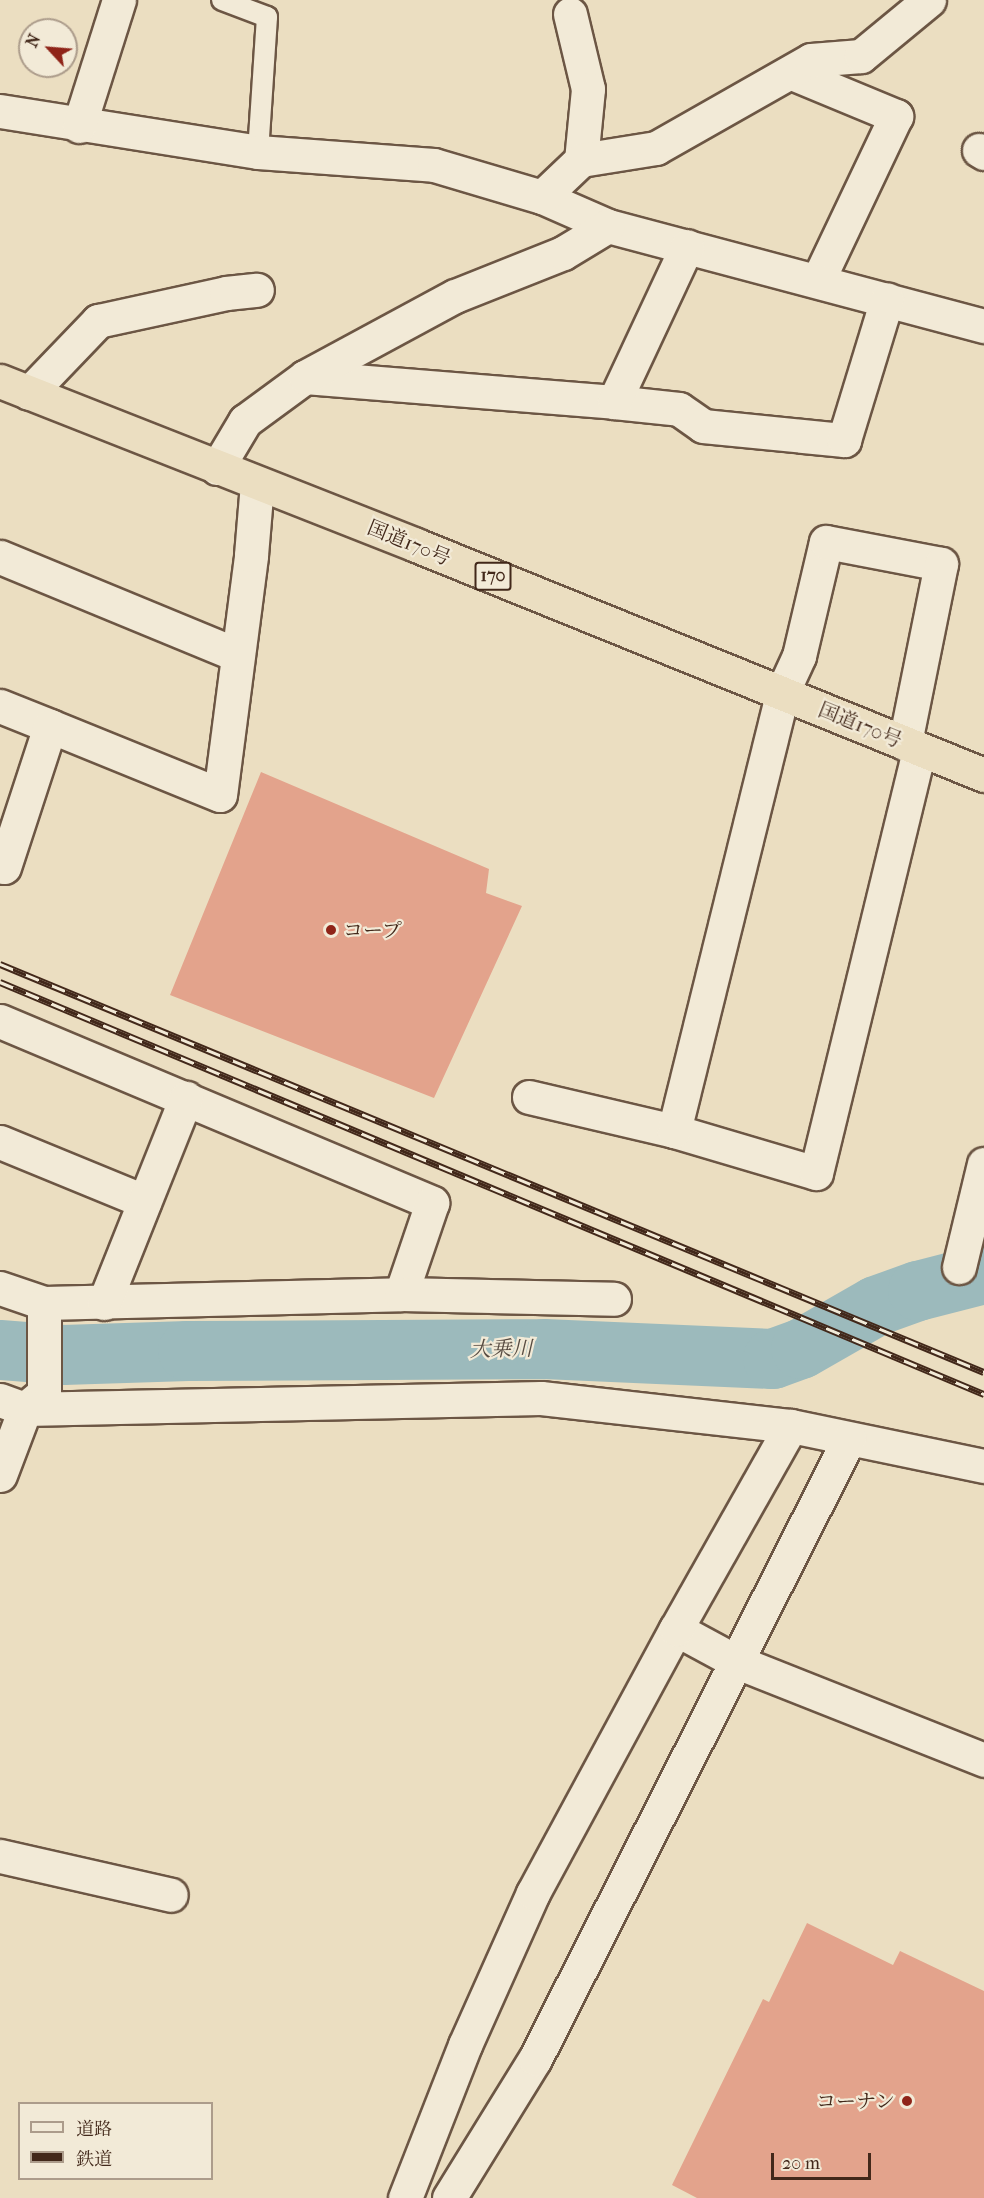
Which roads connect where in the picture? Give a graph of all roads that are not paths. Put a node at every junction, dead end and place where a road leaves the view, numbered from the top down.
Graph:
1 (119, 0) edge
2 (222, 0) edge
3 (929, 0) edge
4 (570, 14) dead end
5 (792, 73) junction
6 (0, 111) edge
7 (79, 126) junction
8 (258, 152) junction
9 (581, 160) junction
10 (542, 197) junction
11 (608, 226) junction
12 (687, 246) junction
13 (818, 280) junction
14 (257, 290) dead end
15 (887, 299) junction
16 (984, 326) edge
17 (305, 377) junction
18 (14, 387) edge
19 (614, 402) junction
20 (217, 468) junction
21 (257, 483) junction
22 (0, 557) edge
23 (238, 655) junction
24 (782, 693) junction
25 (0, 706) edge
26 (50, 726) junction
27 (912, 746) junction
28 (984, 775) edge
29 (1, 872) edge
30 (0, 1021) edge
31 (529, 1097) dead end
32 (186, 1098) junction
33 (674, 1131) junction
34 (0, 1142) edge
35 (984, 1164) edge
36 (144, 1201) junction
37 (959, 1267) dead end
38 (0, 1288) edge
39 (401, 1294) junction
40 (614, 1299) dead end
41 (104, 1303) junction
42 (44, 1312) junction
43 (23, 1401) edge
44 (790, 1426) junction
45 (849, 1438) junction
46 (984, 1466) edge
47 (0, 1475) edge
48 (676, 1629) junction
49 (737, 1662) junction
50 (984, 1760) edge
51 (0, 1856) edge
52 (171, 1894) dead end
53 (405, 2198) edge
54 (449, 2198) edge

1 - 7 street
2 - 8 lane
3 - 5 street
4 - 9 street
5 - 9 street
5 - 13 street
6 - 7 street
7 - 8 street
8 - 10 street
9 - 10 street
10 - 11 street
11 - 12 street
11 - 17 street
12 - 13 street
12 - 19 street
13 - 15 street
14 - 18 street
15 - 16 street
15 - 19 street
17 - 19 street
17 - 20 street
18 - 20 highway, 国道170号 / 170
20 - 21 highway, 国道170号 / 170
21 - 23 street
21 - 24 highway, 国道170号 / 170
22 - 23 street
23 - 26 street
24 - 27 highway, 国道170号 / 170
24 - 27 street
24 - 33 street
25 - 26 street
26 - 29 street
27 - 28 highway, 国道170号 / 170
27 - 33 street
30 - 32 street
31 - 33 street
32 - 36 street
32 - 39 street
34 - 36 street
35 - 37 street
36 - 41 street
38 - 42 street
39 - 40 street
39 - 41 street
41 - 42 street
42 - 43 street
43 - 44 street
43 - 47 street
44 - 45 street
44 - 48 street
45 - 46 street
45 - 49 street
48 - 49 street
48 - 53 street
49 - 50 street
49 - 54 street
51 - 52 street

